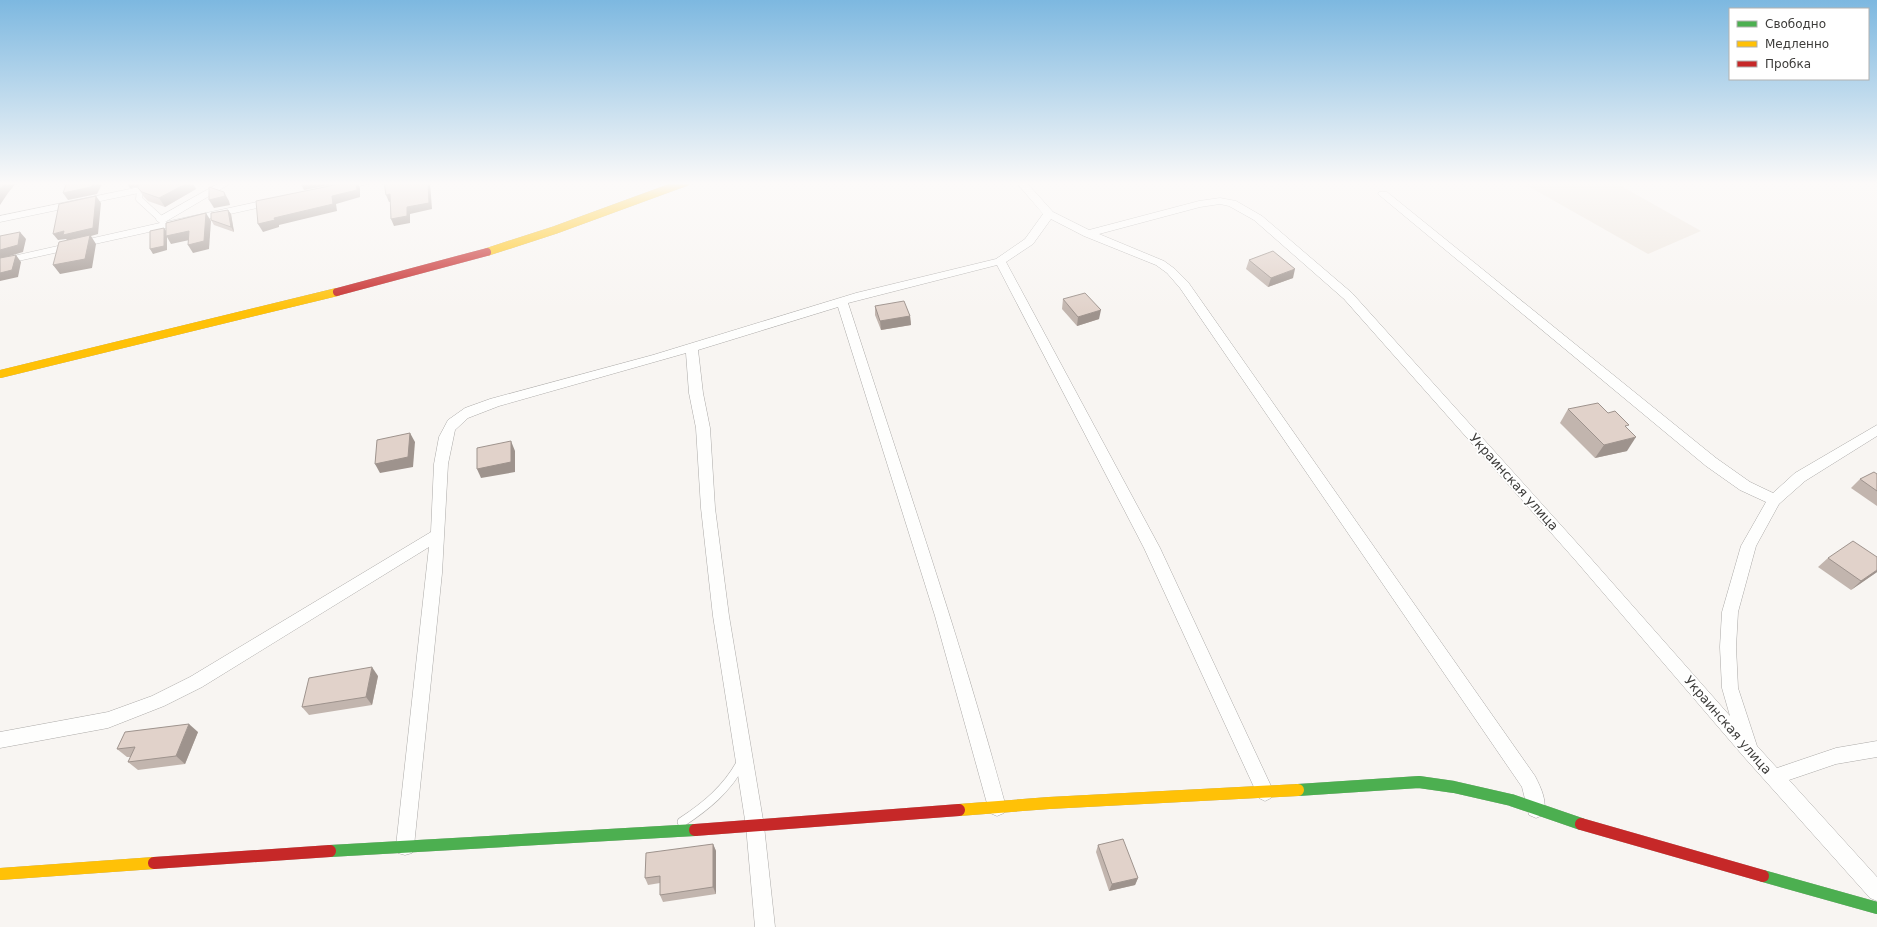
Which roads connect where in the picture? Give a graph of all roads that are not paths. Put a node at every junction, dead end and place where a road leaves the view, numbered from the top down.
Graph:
1 (150, 225) edge
2 (157, 225) edge
3 (568, 225) edge
4 (1042, 225) edge
5 (1071, 225) edge
6 (1120, 225) edge
7 (1266, 225) edge
8 (1421, 225) edge
9 (144, 228) junction
10 (1088, 234) junction
11 (1000, 261) junction
12 (0, 262) edge
13 (842, 302) junction
14 (692, 347) junction
15 (0, 374) edge
16 (1877, 430) edge
17 (1774, 500) junction
18 (438, 535) junction
19 (0, 740) edge
20 (1877, 749) edge
21 (1750, 751) junction
22 (744, 757) junction
23 (1774, 777) junction
24 (1265, 792) junction
25 (997, 807) junction
26 (1536, 809) junction
27 (755, 826) junction
28 (661, 832) junction
29 (405, 846) junction
30 (0, 874) edge
31 (1877, 891) edge
32 (1877, 908) edge
33 (765, 927) edge

1 - 9 street
2 - 9 street
3 - 15 street
4 - 11 street
5 - 10 street
6 - 10 street, Украинская улица
7 - 21 street, Украинская улица
8 - 17 street
9 - 12 street
10 - 26 street
11 - 13 street
11 - 24 street
13 - 14 street
13 - 25 street
14 - 18 street
14 - 22 street
16 - 17 street
17 - 21 street
18 - 19 street
18 - 29 street
20 - 23 street
21 - 23 street, Украинская улица
22 - 27 street
22 - 28 lane
23 - 31 street, Украинская улица
24 - 25 street
24 - 26 street
25 - 27 street
26 - 32 street
27 - 28 street
27 - 33 street
28 - 29 street
29 - 30 street

